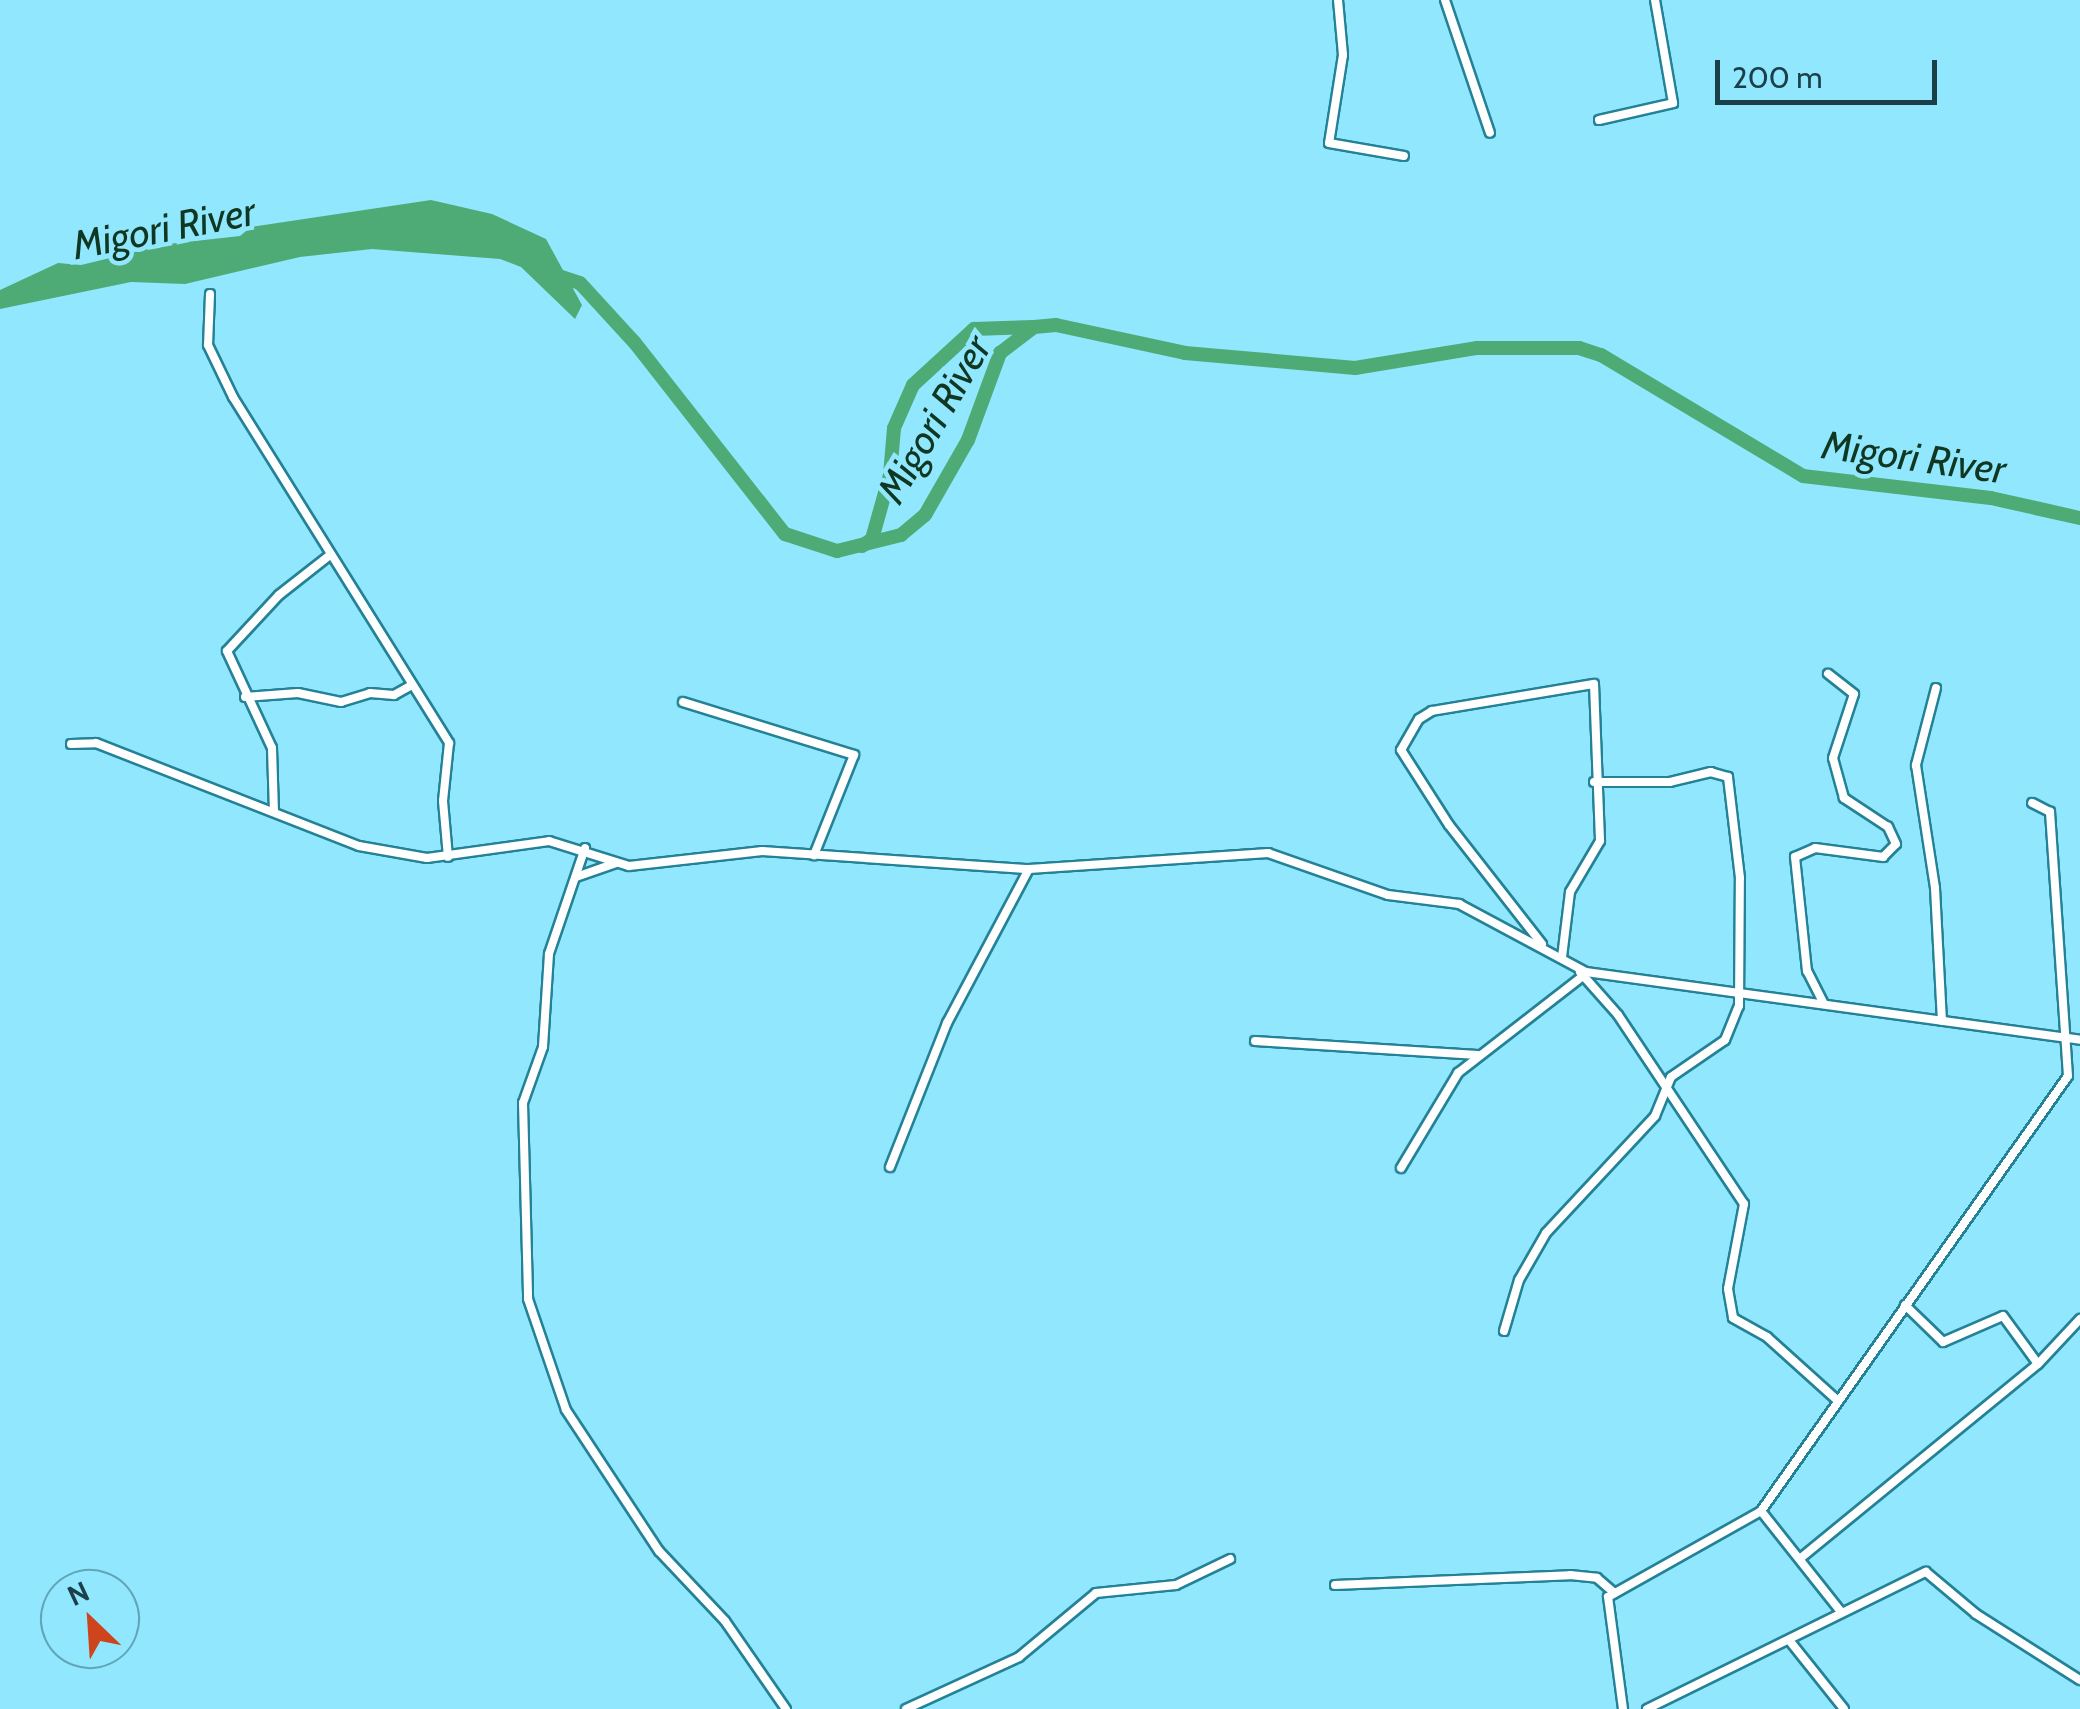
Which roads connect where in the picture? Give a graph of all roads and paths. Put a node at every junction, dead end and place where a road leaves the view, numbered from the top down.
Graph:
1 (1338, 0) edge
2 (1446, 0) edge
3 (1655, 0) edge
4 (1598, 120) dead end
5 (1490, 133) dead end
6 (1404, 156) dead end
7 (210, 294) dead end
8 (330, 555) junction
9 (1828, 674) dead end
10 (412, 685) junction
11 (1936, 688) dead end
12 (245, 697) junction
13 (683, 702) dead end
14 (72, 744) dead end
15 (1594, 782) junction
16 (2032, 803) dead end
17 (274, 812) junction
18 (585, 848) junction
19 (814, 855) junction
20 (448, 858) junction
21 (616, 863) junction
22 (1029, 869) junction
23 (576, 877) junction
24 (1542, 944) junction
25 (1562, 957) junction
26 (1574, 965) junction
27 (1584, 976) junction
28 (1740, 995) junction
29 (1824, 1004) junction
30 (1942, 1022) junction
31 (2069, 1039) junction
32 (2080, 1040) edge
33 (1255, 1042) dead end
34 (1478, 1055) junction
35 (1666, 1089) junction
36 (890, 1167) dead end
37 (1401, 1168) dead end
38 (1905, 1305) junction
39 (2080, 1319) edge
40 (1504, 1331) dead end
41 (2038, 1364) junction
42 (1838, 1401) junction
43 (1761, 1511) junction
44 (1802, 1558) junction
45 (1230, 1559) dead end
46 (1335, 1585) dead end
47 (1614, 1593) junction
48 (1841, 1612) junction
49 (1788, 1640) junction
50 (2080, 1680) edge
51 (786, 1709) edge
52 (906, 1709) edge
53 (1624, 1709) edge
54 (1647, 1709) edge
55 (1844, 1709) edge

1 - 6 street
2 - 5 street
3 - 4 street
7 - 8 street
8 - 10 street
8 - 12 street
9 - 29 street
10 - 12 street
10 - 20 street
11 - 30 street
12 - 17 street
13 - 19 street
14 - 17 street
15 - 24 street
15 - 25 street
15 - 28 street
16 - 31 street
17 - 20 street
18 - 20 street
18 - 21 street
18 - 23 street
19 - 21 street
19 - 22 street
21 - 23 street
22 - 24 street
22 - 36 street
23 - 51 street
24 - 25 street
25 - 26 street
26 - 27 street
26 - 28 street
27 - 34 street
27 - 35 street
28 - 29 street
28 - 35 street
29 - 30 street
30 - 31 street
31 - 32 street
31 - 38 street
33 - 34 street
34 - 37 street
35 - 40 street
35 - 42 street
38 - 41 street
38 - 42 street
39 - 41 street
41 - 44 street
42 - 43 street
43 - 44 street
43 - 47 street
44 - 48 street
45 - 52 street
46 - 47 street
47 - 53 street
48 - 49 street
48 - 50 street
49 - 54 street
49 - 55 street

